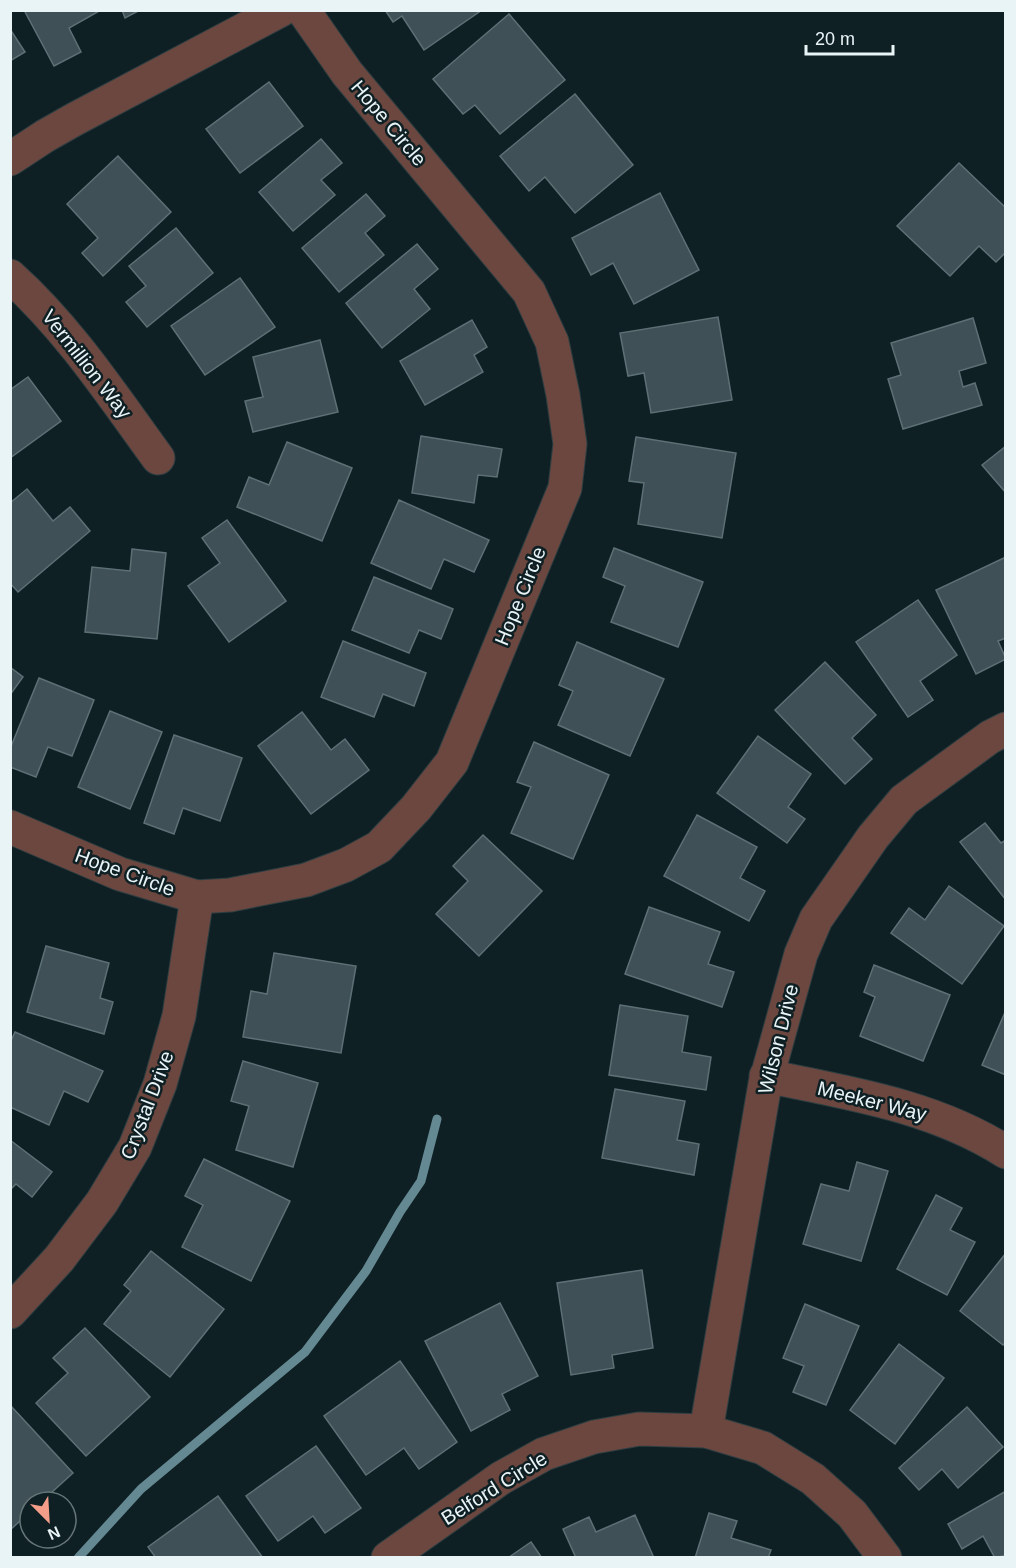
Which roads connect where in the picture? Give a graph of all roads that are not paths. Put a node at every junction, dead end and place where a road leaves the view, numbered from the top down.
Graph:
1 (281, 10) edge
2 (303, 10) edge
3 (10, 159) edge
4 (10, 276) edge
5 (158, 458) dead end
6 (1005, 729) edge
7 (10, 827) edge
8 (197, 897) junction
9 (766, 1076) junction
10 (1005, 1152) edge
11 (10, 1312) edge
12 (706, 1431) junction
13 (388, 1557) edge
14 (885, 1557) edge

1 - 3 street
2 - 8 street, Hope Circle
4 - 5 street, Vermillion Way
6 - 9 street, Wilson Drive
7 - 8 street, Hope Circle
8 - 11 street, Crystal Drive
9 - 10 street, Meeker Way
9 - 12 street, Wilson Drive
12 - 13 street, Belford Circle
12 - 14 street, Belford Circle

